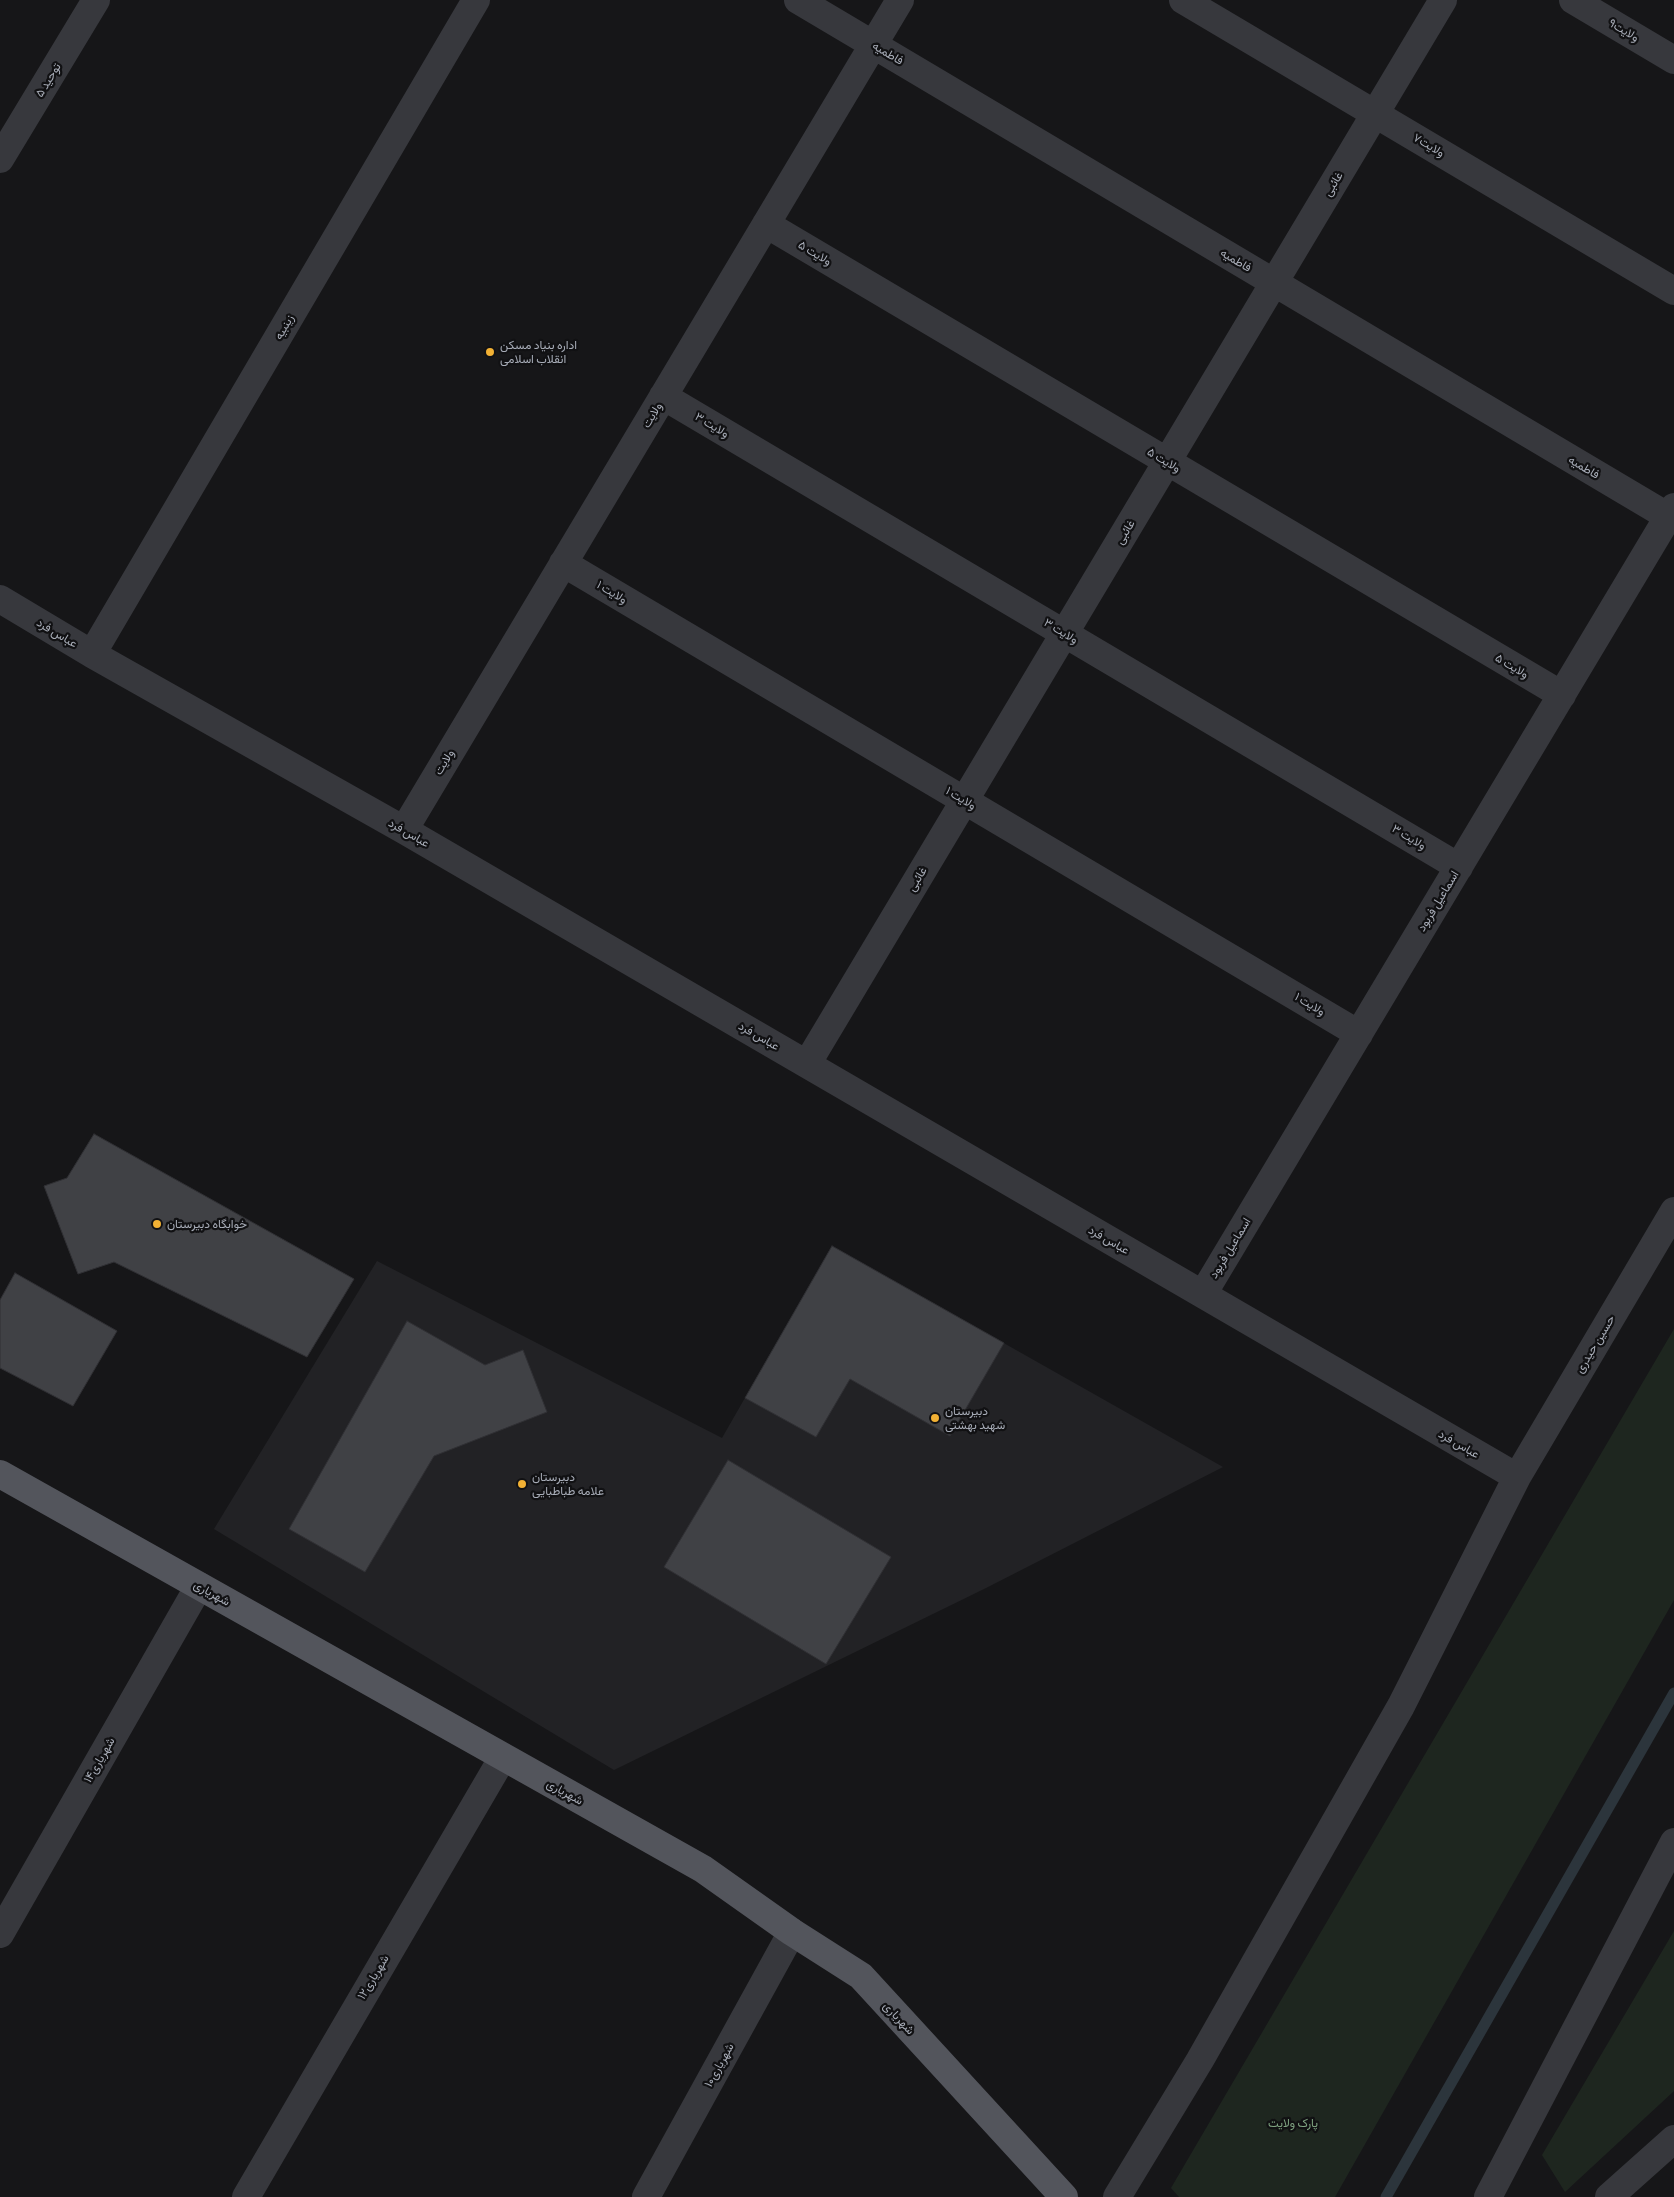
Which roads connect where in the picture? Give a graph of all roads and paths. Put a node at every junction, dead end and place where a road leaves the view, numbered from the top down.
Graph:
1 (96, 0) edge
2 (476, 0) edge
3 (798, 0) edge
4 (900, 0) edge
5 (1183, 0) edge
6 (1443, 0) edge
7 (1573, 0) edge
8 (873, 44) junction
9 (1674, 60) edge
10 (1375, 114) junction
11 (0, 159) edge
12 (766, 224) junction
13 (1274, 282) junction
14 (1674, 290) edge
15 (663, 396) junction
16 (1167, 462) junction
17 (1672, 514) edge
18 (563, 563) junction
19 (0, 599) edge
20 (1064, 633) junction
21 (92, 654) junction
22 (1562, 695) junction
23 (964, 800) junction
24 (404, 830) junction
25 (1458, 867) junction
26 (1359, 1034) junction
27 (807, 1064) junction
28 (1674, 1211) edge
29 (1203, 1294) junction
30 (0, 1474) edge
31 (1517, 1477) junction
32 (198, 1586) junction
33 (502, 1757) junction
34 (1674, 1842) edge
35 (792, 1932) junction
36 (0, 1934) edge
37 (1674, 2140) edge
38 (246, 2197) edge
39 (646, 2197) edge
40 (1064, 2197) edge
41 (1117, 2197) edge
42 (1488, 2197) edge
43 (1609, 2197) edge

1 - 11 street, توحید ۵
2 - 21 street, زینبیه
3 - 8 street, فاطمیه
4 - 8 street, ولایت
5 - 10 street, ولایت۷
6 - 10 street, غائبی
7 - 9 street, ولایت۹
8 - 12 street, ولایت
8 - 13 street, فاطمیه
10 - 13 street, غائبی
10 - 14 street, ولایت۷
12 - 15 street, ولایت
12 - 16 street, ولایت ۵
13 - 16 street, غائبی
13 - 17 street, فاطمیه
15 - 18 street, ولایت
15 - 20 street, ولایت ۳
16 - 20 street, غائبی
16 - 22 street, ولایت ۵
17 - 22 street, اسماعیل فربود
18 - 23 street, ولایت ۱
18 - 24 street, ولایت
19 - 21 street, عباس فرد
20 - 23 street, غائبی
20 - 25 street, ولایت ۳
21 - 24 street, عباس فرد
22 - 25 street, اسماعیل فربود
23 - 26 street, ولایت ۱
23 - 27 street, غائبی
24 - 27 street, عباس فرد
25 - 26 street, اسماعیل فربود
26 - 29 street, اسماعیل فربود
27 - 29 street, عباس فرد
28 - 31 street, حسین حیدری
29 - 31 street, عباس فرد
30 - 32 main road, شهریاری
31 - 41 street, حسین حیدری
32 - 33 main road, شهریاری
32 - 36 street, شهریاری۱۴
33 - 35 main road, شهریاری
33 - 38 street, شهریاری۱۲
34 - 42 street
35 - 39 street, شهریاری۱۰
35 - 40 main road, شهریاری
37 - 43 street

